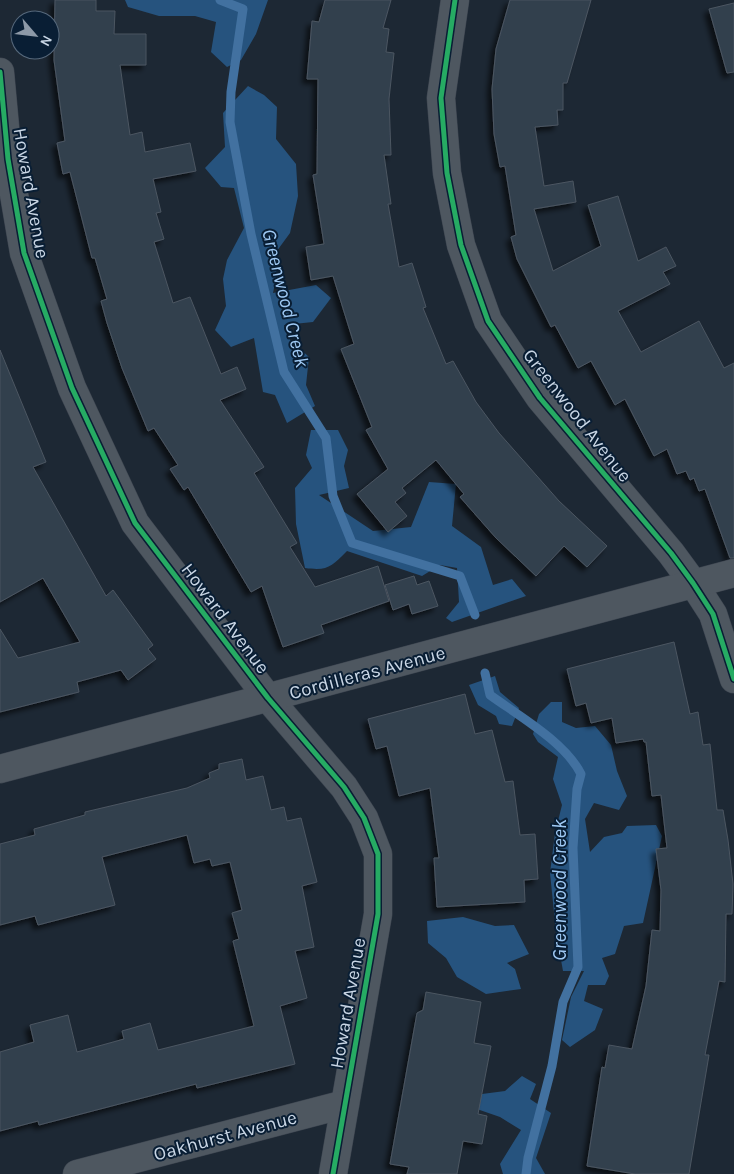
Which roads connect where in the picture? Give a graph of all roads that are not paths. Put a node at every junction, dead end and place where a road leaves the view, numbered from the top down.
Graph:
1 (455, 0) edge
2 (0, 72) edge
3 (734, 573) edge
4 (693, 583) junction
5 (734, 679) edge
6 (268, 698) junction
7 (0, 770) edge
8 (345, 1104) junction
9 (77, 1174) edge
10 (334, 1174) edge

1 - 4 street, Greenwood Avenue
2 - 6 street, Howard Avenue
3 - 4 street, Cordilleras Avenue
4 - 5 street, Greenwood Avenue
4 - 6 street, Cordilleras Avenue
6 - 7 street, Cordilleras Avenue
6 - 8 street, Howard Avenue
8 - 9 street, Oakhurst Avenue
8 - 10 street, Howard Avenue

